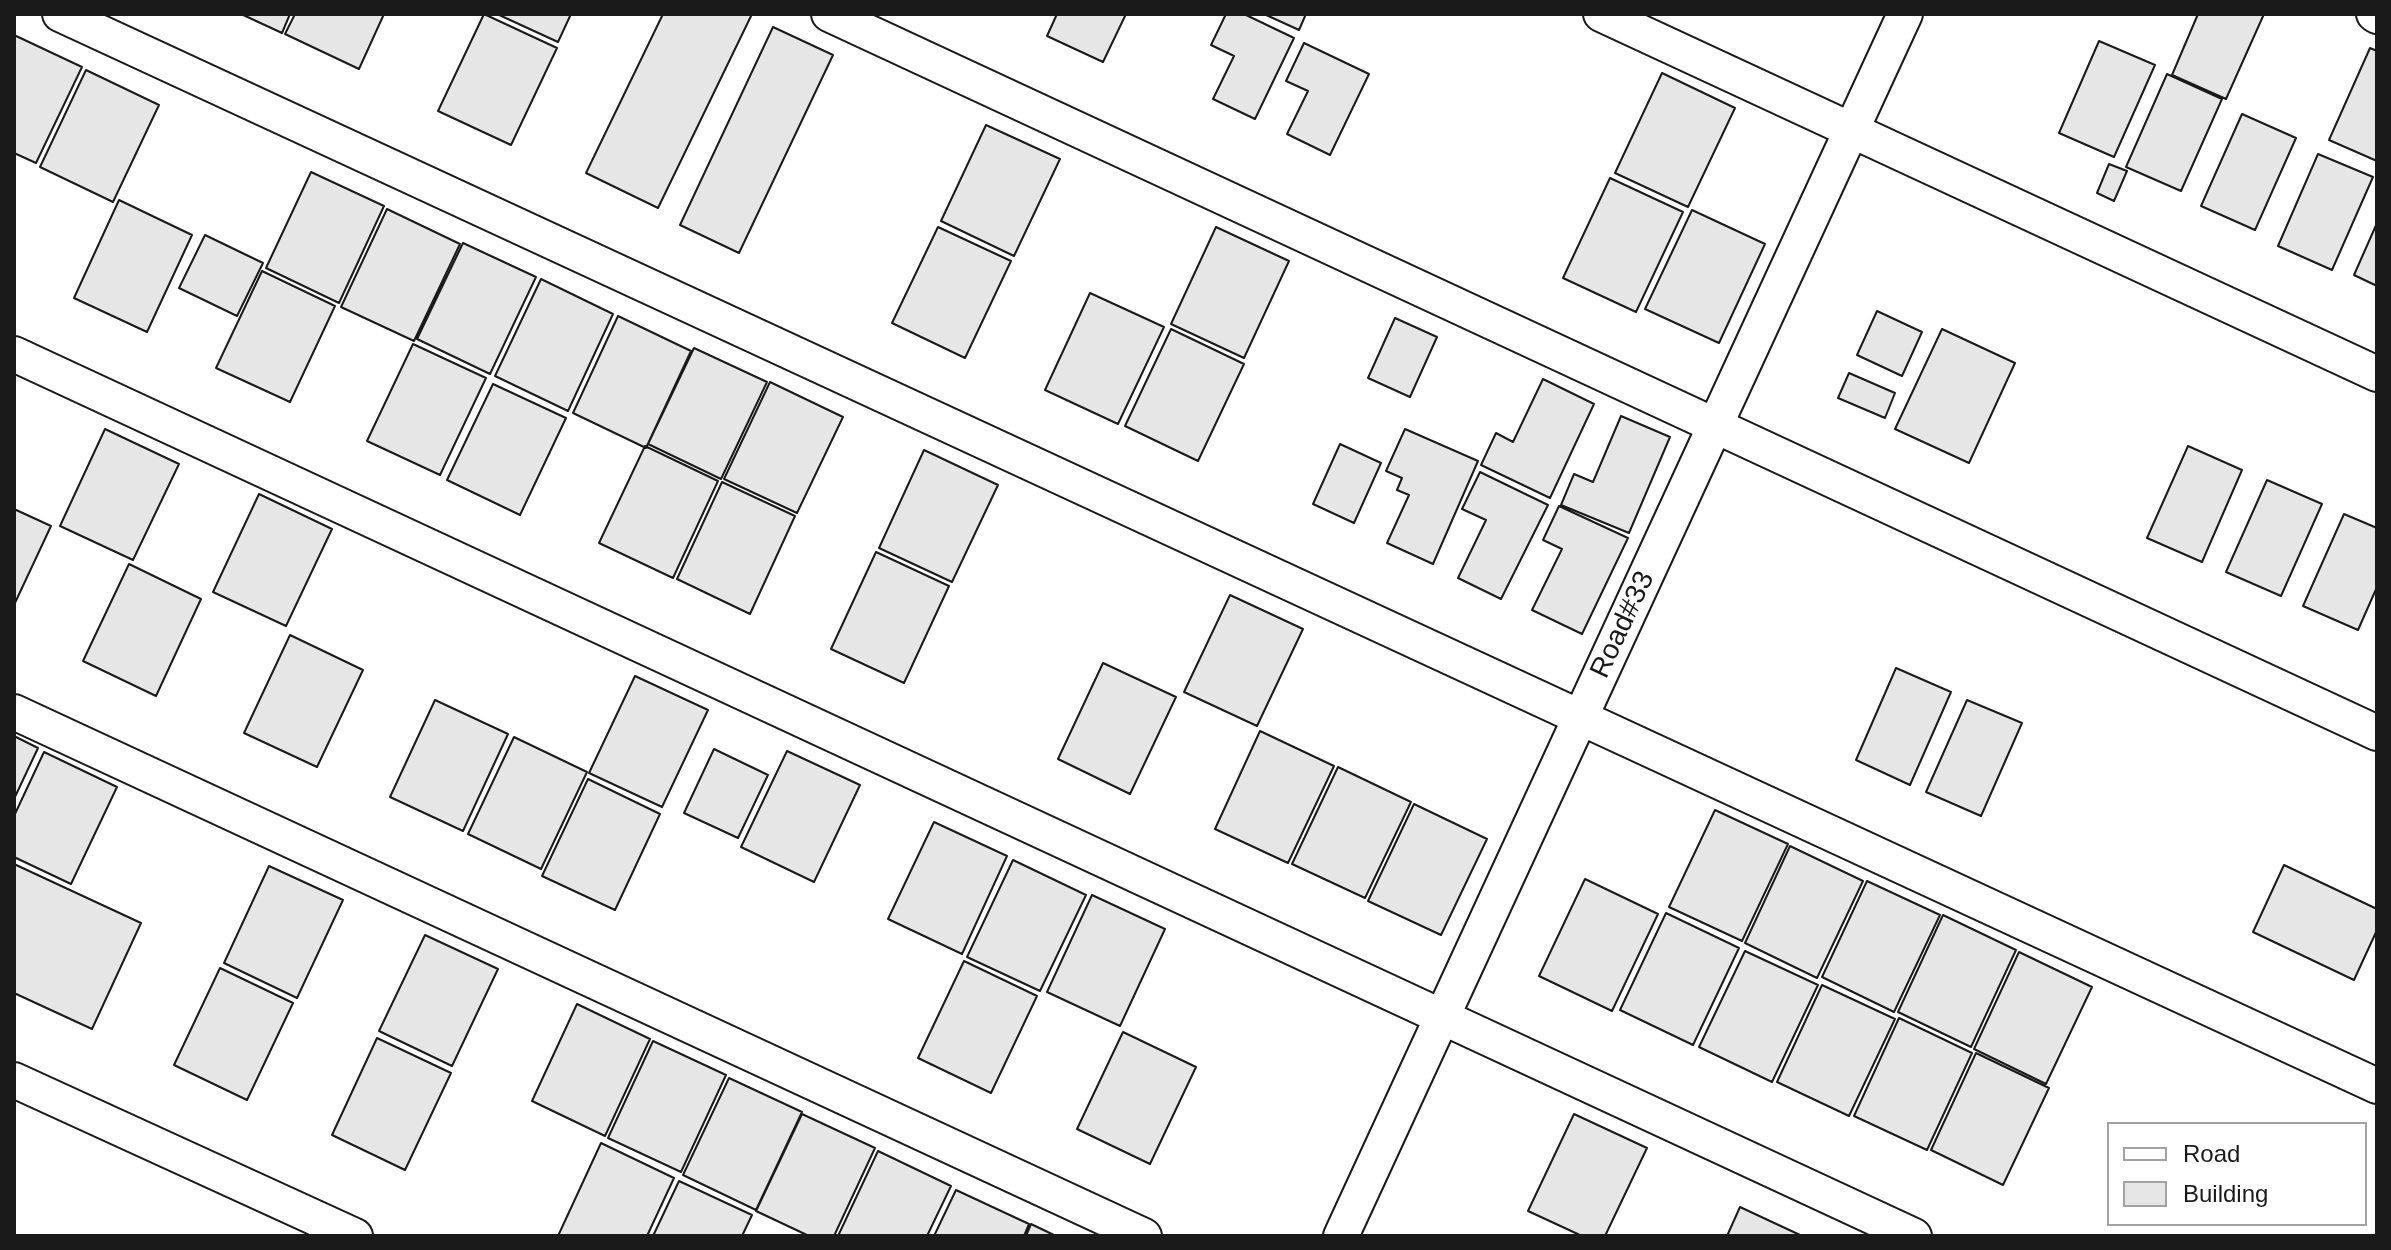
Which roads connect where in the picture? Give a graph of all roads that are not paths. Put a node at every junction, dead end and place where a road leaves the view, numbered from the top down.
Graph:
1 (60, 14) edge
2 (829, 14) edge
3 (1601, 14) edge
4 (1905, 14) edge
5 (1851, 131) junction
6 (14, 354) edge
7 (2377, 374) edge
8 (1715, 426) junction
9 (14, 712) edge
10 (1581, 716) junction
11 (2377, 733) edge
12 (1442, 1016) junction
13 (14, 1080) edge
14 (2377, 1086) edge
15 (355, 1236) edge
16 (1144, 1236) edge
17 (1341, 1236) edge
18 (1914, 1236) edge

1 - 10 street
2 - 8 street
3 - 5 street
4 - 5 street, Road#33
5 - 7 street
5 - 8 street, Road#33
6 - 12 street
8 - 10 street, Road#33
8 - 11 street
9 - 16 street
10 - 12 street, Road#33
10 - 14 street
12 - 17 street, Road#33
12 - 18 street
13 - 15 street

